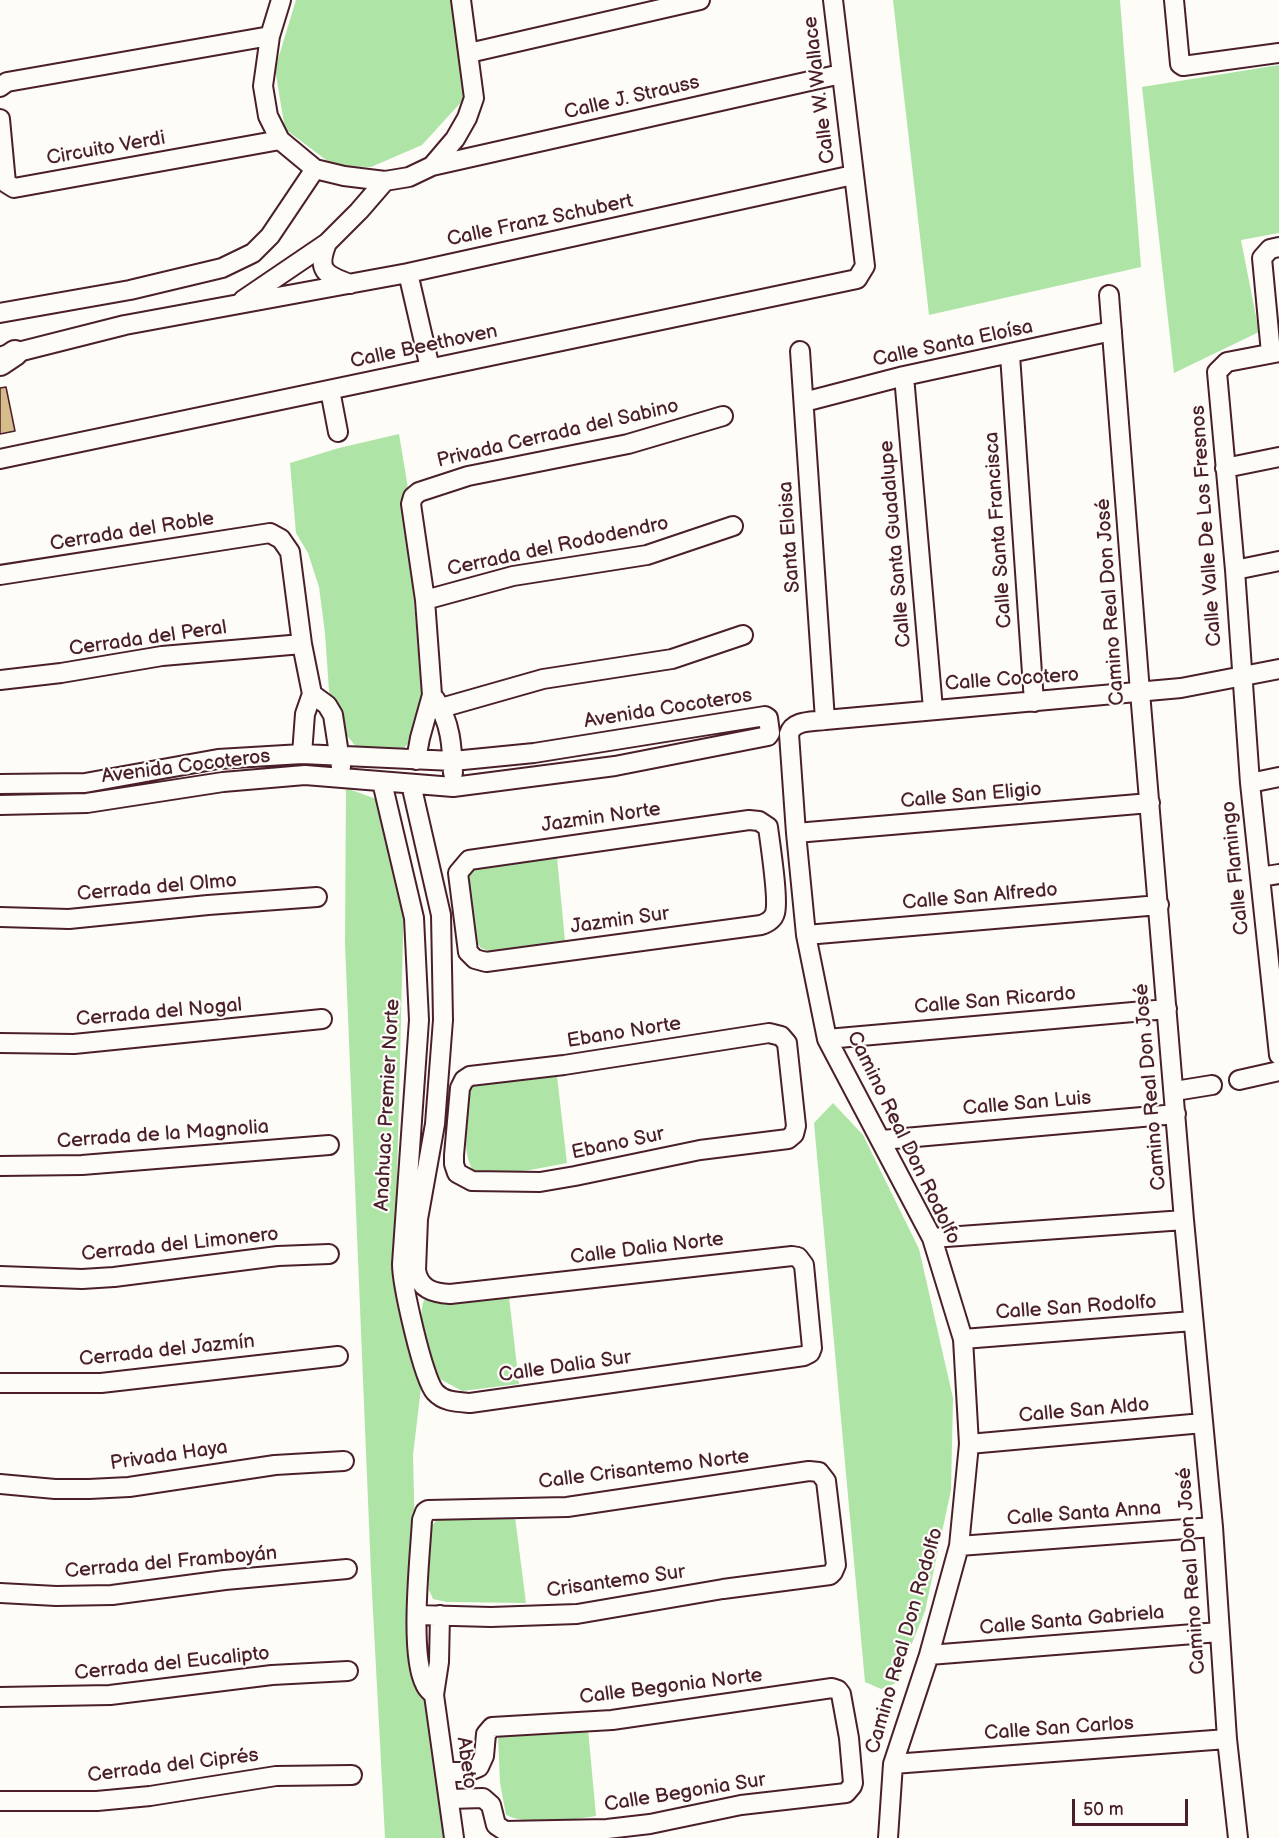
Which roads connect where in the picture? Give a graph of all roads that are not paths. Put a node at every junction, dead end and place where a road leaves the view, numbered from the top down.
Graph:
1 (281, 0) edge
2 (461, 0) edge
3 (700, 0) edge
4 (832, 0) edge
5 (1174, 0) edge
6 (270, 36) junction
7 (469, 53) junction
8 (1279, 53) edge
9 (841, 74) junction
10 (0, 87) edge
11 (0, 119) edge
12 (280, 140) junction
13 (432, 166) junction
14 (315, 170) junction
15 (853, 175) junction
16 (344, 176) junction
17 (385, 182) junction
18 (359, 212) junction
19 (327, 243) junction
20 (1279, 247) edge
21 (408, 273) junction
22 (857, 279) joint
23 (350, 284) junction
24 (1109, 295) dead end
25 (237, 304) junction
26 (2, 312) edge
27 (1113, 332) junction
28 (800, 351) dead end
29 (1275, 353) edge
30 (1010, 354) junction
31 (4, 357) edge
32 (430, 368) junction
33 (904, 376) junction
34 (330, 390) junction
35 (804, 402) junction
36 (723, 416) dead end
37 (338, 432) dead end
38 (1279, 457) edge
39 (0, 459) edge
40 (1225, 468) junction
41 (733, 526) dead end
42 (1279, 561) edge
43 (1234, 570) junction
44 (0, 575) edge
45 (425, 600) junction
46 (743, 635) dead end
47 (302, 644) junction
48 (1279, 669) edge
49 (1241, 675) junction
50 (0, 680) edge
51 (1140, 692) junction
52 (312, 694) junction
53 (1034, 702) junction
54 (434, 704) junction
55 (933, 709) junction
56 (825, 720) junction
57 (789, 734) joint
58 (302, 754) junction
59 (340, 755) junction
60 (416, 760) junction
61 (453, 761) junction
62 (342, 777) junction
63 (1279, 777) edge
64 (382, 782) junction
65 (0, 783) edge
66 (1250, 783) junction
67 (411, 784) junction
68 (453, 787) junction
69 (1150, 803) junction
70 (0, 805) edge
71 (796, 833) junction
72 (1279, 874) edge
73 (774, 875) joint
74 (1260, 877) junction
75 (317, 897) dead end
76 (1159, 905) junction
77 (462, 914) junction
78 (441, 915) junction
79 (0, 917) edge
80 (414, 918) junction
81 (806, 935) junction
82 (1275, 978) edge
83 (1167, 1009) junction
84 (322, 1019) dead end
85 (827, 1039) junction
86 (0, 1043) edge
87 (1279, 1054) edge
88 (1279, 1071) edge
89 (1239, 1080) dead end
90 (1212, 1085) dead end
91 (793, 1089) joint
92 (1175, 1091) junction
93 (1176, 1114) junction
94 (456, 1123) junction
95 (435, 1124) junction
96 (411, 1125) junction
97 (882, 1140) junction
98 (329, 1145) dead end
99 (0, 1166) edge
100 (411, 1219) junction
101 (1184, 1220) junction
102 (932, 1238) junction
103 (329, 1254) dead end
104 (0, 1276) edge
105 (422, 1286) junction
106 (404, 1290) junction
107 (1193, 1322) junction
108 (963, 1339) junction
109 (810, 1353) joint
110 (338, 1356) dead end
111 (0, 1383) edge
112 (1203, 1424) junction
113 (969, 1444) junction
114 (344, 1461) dead end
115 (0, 1484) edge
116 (831, 1518) joint
117 (1213, 1527) junction
118 (959, 1546) junction
119 (347, 1569) dead end
120 (0, 1593) edge
121 (417, 1615) junction
122 (440, 1615) junction
123 (1219, 1632) junction
124 (929, 1655) junction
125 (348, 1671) dead end
126 (434, 1695) junction
127 (0, 1697) edge
128 (849, 1738) joint
129 (1227, 1738) junction
130 (893, 1764) junction
131 (445, 1772) junction
132 (352, 1775) dead end
133 (449, 1799) junction
134 (0, 1801) edge
135 (454, 1838) edge
136 (888, 1838) edge
137 (1238, 1838) edge

1 - 6 street
2 - 7 street
3 - 7 street
4 - 9 street, Calle W. Wallace
5 - 8 street
6 - 10 street
6 - 12 street
7 - 13 street
9 - 13 street, Calle J. Strauss
9 - 15 street, Calle W. Wallace
11 - 12 street, Circuito Verdi
12 - 14 street
13 - 17 street
14 - 16 street
14 - 26 street
15 - 21 street, Calle Franz Schubert
15 - 22 street, Calle W. Wallace
16 - 17 street
16 - 18 street
17 - 18 street
18 - 19 street
19 - 23 street
19 - 25 street
20 - 29 street
21 - 23 street, Calle Franz Schubert
21 - 32 street
22 - 32 street, Calle Beethoven
23 - 25 street, Calle Franz Schubert
24 - 27 street, Camino Real Don José
25 - 31 street, Calle Franz Schubert
27 - 30 street, Calle Santa Eloísa
27 - 51 street, Camino Real Don José
28 - 35 street, Santa Eloisa
29 - 40 street, Calle Valle De Los Fresnos
30 - 33 street, Calle Santa Eloísa
30 - 53 street, Calle Santa Francisca
32 - 34 street, Calle Beethoven
33 - 35 street, Calle Santa Eloísa
33 - 55 street, Calle Santa Guadalupe
34 - 37 street
34 - 39 street, Calle Beethoven
35 - 56 street, Santa Eloisa
36 - 45 street, Privada Cerrada del Sabino
38 - 40 street
40 - 43 street, Calle Valle De Los Fresnos
41 - 45 street, Cerrada del Rododendro
42 - 43 street
43 - 49 street, Calle Valle De Los Fresnos
44 - 47 street, Cerrada del Roble
45 - 54 street
46 - 54 street
47 - 50 street, Cerrada del Peral
47 - 52 street
48 - 49 street, Calle Cocotero
49 - 51 street, Calle Cocotero
49 - 66 street, Calle Flamingo
51 - 53 street, Calle Cocotero
51 - 69 street, Camino Real Don José
52 - 58 street
52 - 59 street
53 - 55 street, Calle Cocotero
54 - 60 street
54 - 61 street
55 - 56 street, Calle Cocotero
56 - 57 street, Calle Cocotero
57 - 71 street, Camino Real Don Rodolfo
58 - 59 street, Avenida Cocoteros
58 - 65 street, Avenida Cocoteros
59 - 60 street, Avenida Cocoteros
59 - 62 street
60 - 61 street, Avenida Cocoteros
61 - 68 street
61 - 68 street, Avenida Cocoteros
62 - 64 street, Avenida Cocoteros
62 - 70 street, Avenida Cocoteros
63 - 66 street
64 - 67 street, Avenida Cocoteros
64 - 80 street, Anahuac Premier Norte
66 - 74 street, Calle Flamingo
67 - 68 street, Avenida Cocoteros
67 - 78 street, Anahuac Premier Norte
69 - 71 street, Calle San Eligio
69 - 76 street, Camino Real Don José
71 - 81 street, Camino Real Don Rodolfo
72 - 74 street
73 - 77 street, Jazmin Sur
73 - 77 street, Jazmin Norte
74 - 82 street, Calle Flamingo
75 - 79 street, Cerrada del Olmo
76 - 81 street, Calle San Alfredo
76 - 83 street, Camino Real Don José
77 - 78 street
78 - 80 street
78 - 95 street, Anahuac Premier Norte
80 - 96 street, Anahuac Premier Norte
81 - 85 street, Camino Real Don Rodolfo
82 - 87 street, Calle Flamingo
83 - 85 street, Calle San Ricardo
83 - 92 street, Camino Real Don José
84 - 86 street, Cerrada del Nogal
85 - 97 street, Camino Real Don Rodolfo
88 - 89 street
90 - 92 street
91 - 94 street, Ebano Norte
91 - 94 street, Ebano Sur
92 - 93 street, Camino Real Don José
93 - 97 street, Calle San Luis
93 - 101 street, Camino Real Don José
94 - 95 street
95 - 96 street
95 - 100 street, Anahuac Premier Norte
96 - 100 street, Anahuac Premier Norte
97 - 102 street, Camino Real Don Rodolfo
98 - 99 street, Cerrada de la Magnolia
100 - 105 street, Anahuac Premier Norte
100 - 106 street, Anahuac Premier Norte
101 - 102 street
101 - 107 street, Camino Real Don José
102 - 108 street, Camino Real Don Rodolfo
103 - 104 street, Cerrada del Limonero
105 - 106 street, Calle Dalia Norte
105 - 109 street, Calle Dalia Norte
106 - 109 street, Calle Dalia Sur
107 - 108 street, Calle San Rodolfo
107 - 112 street, Camino Real Don José
108 - 113 street, Camino Real Don Rodolfo
110 - 111 street, Cerrada del Jazmín
112 - 113 street, Calle San Aldo
112 - 117 street, Camino Real Don José
113 - 118 street, Camino Real Don Rodolfo
114 - 115 street, Privada Haya
116 - 121 street, Calle Crisantemo Norte
116 - 122 street, Crisantemo Sur
117 - 118 street, Calle Santa Anna
117 - 123 street, Camino Real Don José
118 - 124 street, Camino Real Don Rodolfo
119 - 120 street, Cerrada del Framboyán
121 - 122 street, Crisantemo Sur
121 - 126 street
122 - 126 street
123 - 124 street, Calle Santa Gabriela
123 - 129 street, Camino Real Don José
124 - 130 street, Camino Real Don Rodolfo
125 - 127 street, Cerrada del Eucalipto
126 - 131 street, Abeto
128 - 131 street, Calle Begonia Norte
128 - 133 street, Calle Begonia Sur
129 - 130 street, Calle San Carlos
129 - 137 street, Camino Real Don José
130 - 136 street, Camino Real Don Rodolfo
131 - 133 street, Abeto
132 - 134 street, Cerrada del Ciprés
133 - 135 street, Abeto

